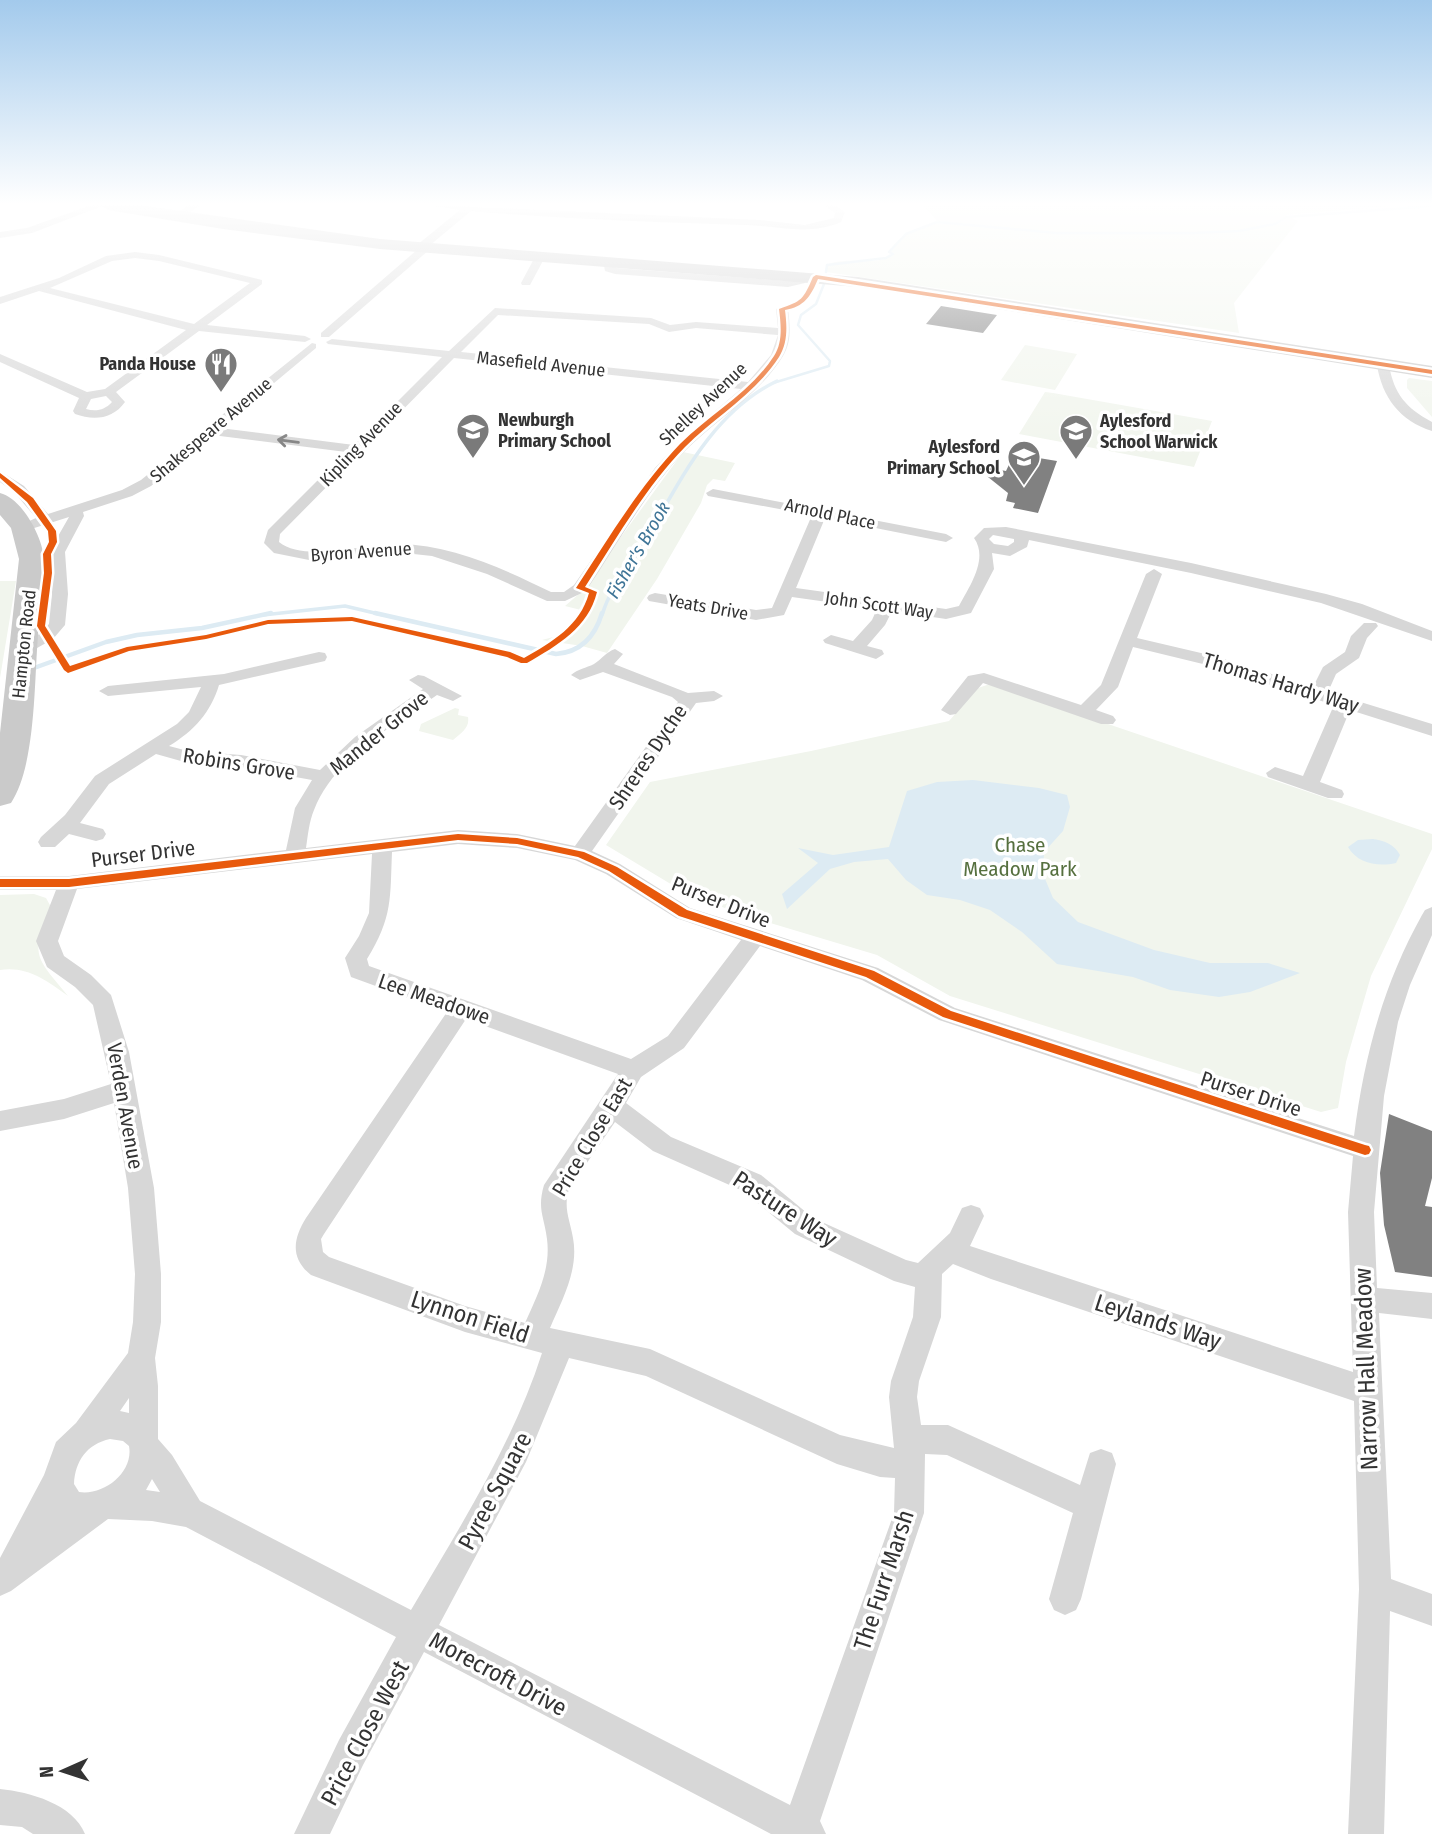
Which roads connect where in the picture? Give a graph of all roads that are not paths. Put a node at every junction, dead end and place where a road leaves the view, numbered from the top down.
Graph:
1 (31, 291) edge
2 (49, 291) edge
3 (247, 291) edge
4 (379, 291) edge
5 (917, 291) edge
6 (0, 301) edge
7 (782, 309) dead end
8 (198, 328) junction
9 (784, 332) junction
10 (329, 338) junction
11 (308, 343) junction
12 (449, 354) junction
13 (0, 358) edge
14 (1383, 365) junction
15 (1432, 372) edge
16 (751, 386) junction
17 (109, 392) junction
18 (86, 396) junction
19 (1432, 427) edge
20 (210, 431) junction
21 (355, 450) junction
22 (0, 475) edge
23 (712, 493) dead end
24 (0, 500) edge
25 (75, 510) junction
26 (820, 512) junction
27 (34, 524) junction
28 (916, 532) junction
29 (273, 533) joint
30 (1015, 533) junction
31 (946, 538) dead end
32 (984, 545) junction
33 (1069, 545) junction
34 (907, 546) dead end
35 (1014, 550) junction
36 (1153, 568) junction
37 (986, 569) junction
38 (1128, 569) dead end
39 (580, 588) joint
40 (788, 592) junction
41 (654, 599) dead end
42 (886, 606) junction
43 (1375, 621) junction
44 (1432, 630) edge
45 (1395, 636) dead end
46 (1432, 636) edge
47 (831, 640) dead end
48 (1128, 641) junction
49 (24, 648) junction
50 (856, 648) junction
51 (876, 654) dead end
52 (319, 657) dead end
53 (580, 675) dead end
54 (212, 681) junction
55 (435, 688) dead end
56 (1318, 695) junction
57 (715, 696) dead end
58 (687, 698) junction
59 (1344, 703) junction
60 (950, 710) dead end
61 (103, 711) dead end
62 (1084, 712) junction
63 (1107, 720) dead end
64 (1432, 730) edge
65 (155, 748) junction
66 (1275, 773) dead end
67 (325, 777) junction
68 (1309, 785) junction
69 (1335, 794) dead end
70 (0, 796) edge
71 (65, 826) junction
72 (96, 834) dead end
73 (48, 842) dead end
74 (382, 847) junction
75 (580, 855) junction
76 (295, 856) junction
77 (0, 883) edge
78 (69, 883) junction
79 (1432, 915) edge
80 (754, 938) junction
81 (461, 1009) junction
82 (633, 1070) junction
83 (123, 1090) junction
84 (612, 1106) junction
85 (0, 1121) edge
86 (1365, 1150) junction
87 (971, 1216) dead end
88 (951, 1250) junction
89 (927, 1278) junction
90 (1364, 1299) junction
91 (1432, 1306) edge
92 (545, 1341) junction
93 (141, 1358) junction
94 (1367, 1391) junction
95 (85, 1433) junction
96 (144, 1444) junction
97 (909, 1452) junction
98 (1101, 1464) dead end
99 (57, 1481) junction
100 (1090, 1505) junction
101 (102, 1506) junction
102 (189, 1512) junction
103 (6, 1574) edge
104 (1374, 1589) junction
105 (1065, 1599) dead end
106 (1432, 1610) edge
107 (419, 1632) junction
108 (0, 1807) edge
109 (803, 1831) edge
110 (67, 1834) edge
111 (312, 1834) edge
112 (1366, 1834) edge

1 - 6 street
2 - 8 street
3 - 8 street
4 - 10 street
5 - 14 main road
7 - 9 street, Shelley Avenue
8 - 11 street
8 - 17 street
9 - 12 street, Kipling Avenue
9 - 16 street, Shelley Avenue
10 - 11 street
10 - 12 street, Masefield Avenue
11 - 20 street, Shakespeare Avenue
12 - 16 street, Masefield Avenue
12 - 21 street, Kipling Avenue
13 - 18 street
14 - 15 main road
14 - 19 street
16 - 39 street, Shelley Avenue
17 - 18 street
17 - 18 street
21 -> 20 street
20 - 25 street, Shakespeare Avenue
21 - 29 street, Kipling Avenue
22 - 27 street, Hampton Road
23 - 26 street, Arnold Place
24 - 27 main road, Hampton Road
25 - 27 street, Shakespeare Avenue
25 - 49 street
26 - 28 street, Arnold Place
26 - 40 street, Yeats Drive
27 - 49 main road, Hampton Road
28 - 31 street, Arnold Place
28 - 34 street
29 - 39 street, Byron Avenue
30 - 32 street
30 - 33 street
30 - 35 street
32 - 35 street
32 - 37 street
33 - 35 street
33 - 36 street
35 - 37 street
36 - 38 street
36 - 43 street
36 - 43 street
36 - 48 street
37 - 42 street, John Scott Way
40 - 41 street, Yeats Drive
40 - 42 street, John Scott Way
42 - 50 street
43 - 44 street
43 - 45 street
43 - 46 street
43 - 56 street
47 - 50 street
48 - 56 street, Thomas Hardy Way
48 - 62 street
49 - 70 main road, Hampton Road
50 - 51 street
52 - 54 street
53 - 58 street, Shreres Dyche
54 - 61 street
54 - 65 street, Robins Grove
55 - 67 street, Mander Grove
56 - 59 street, Thomas Hardy Way
57 - 58 street
58 - 75 street, Shreres Dyche
59 - 64 street, Thomas Hardy Way
59 - 68 street
60 - 62 street
62 - 63 street
65 - 67 street, Robins Grove
65 - 71 street, Robins Grove
66 - 68 street
67 - 76 street, Mander Grove
68 - 69 street
71 - 72 street
71 - 73 street, Robins Grove
74 - 75 street, Purser Drive
74 - 76 street, Purser Drive
74 - 81 street, Lee Meadowe
75 - 80 street, Purser Drive
76 - 78 street, Purser Drive
77 - 78 street, Purser Drive
78 - 83 street, Verden Avenue
79 - 86 street, Narrow Hall Meadow
80 - 82 street, Price Close East
80 - 86 street, Purser Drive
81 - 82 street, Lee Meadowe
81 - 92 street, Lynnon Field
82 - 84 street, Price Close East
83 - 85 street
83 - 93 street, Verden Avenue
84 - 89 street, Pasture Way
84 - 92 street, Price Close East
86 - 90 street, Narrow Hall Meadow
87 - 88 street
88 - 89 street
88 - 94 street, Leylands Way
89 - 97 street, The Furr Marsh
90 - 91 street
90 - 94 street, Narrow Hall Meadow
92 - 97 street, Lynnon Field
92 - 107 street, Pyree Square
93 - 95 street, Verden Avenue
93 - 96 street, Verden Avenue
94 - 104 street, Narrow Hall Meadow
95 - 96 street
95 - 99 street
96 - 101 street
96 - 102 street
97 - 100 street, Lynnon Field
97 - 109 street, The Furr Marsh
98 - 100 street
99 - 101 street
99 - 103 street
100 - 105 street
101 - 102 street, Morecroft Drive
101 - 103 street
102 - 107 street, Morecroft Drive
104 - 106 street
104 - 112 street, Narrow Hall Meadow
107 - 109 street, Morecroft Drive
107 - 111 street, Price Close West
108 - 110 street

